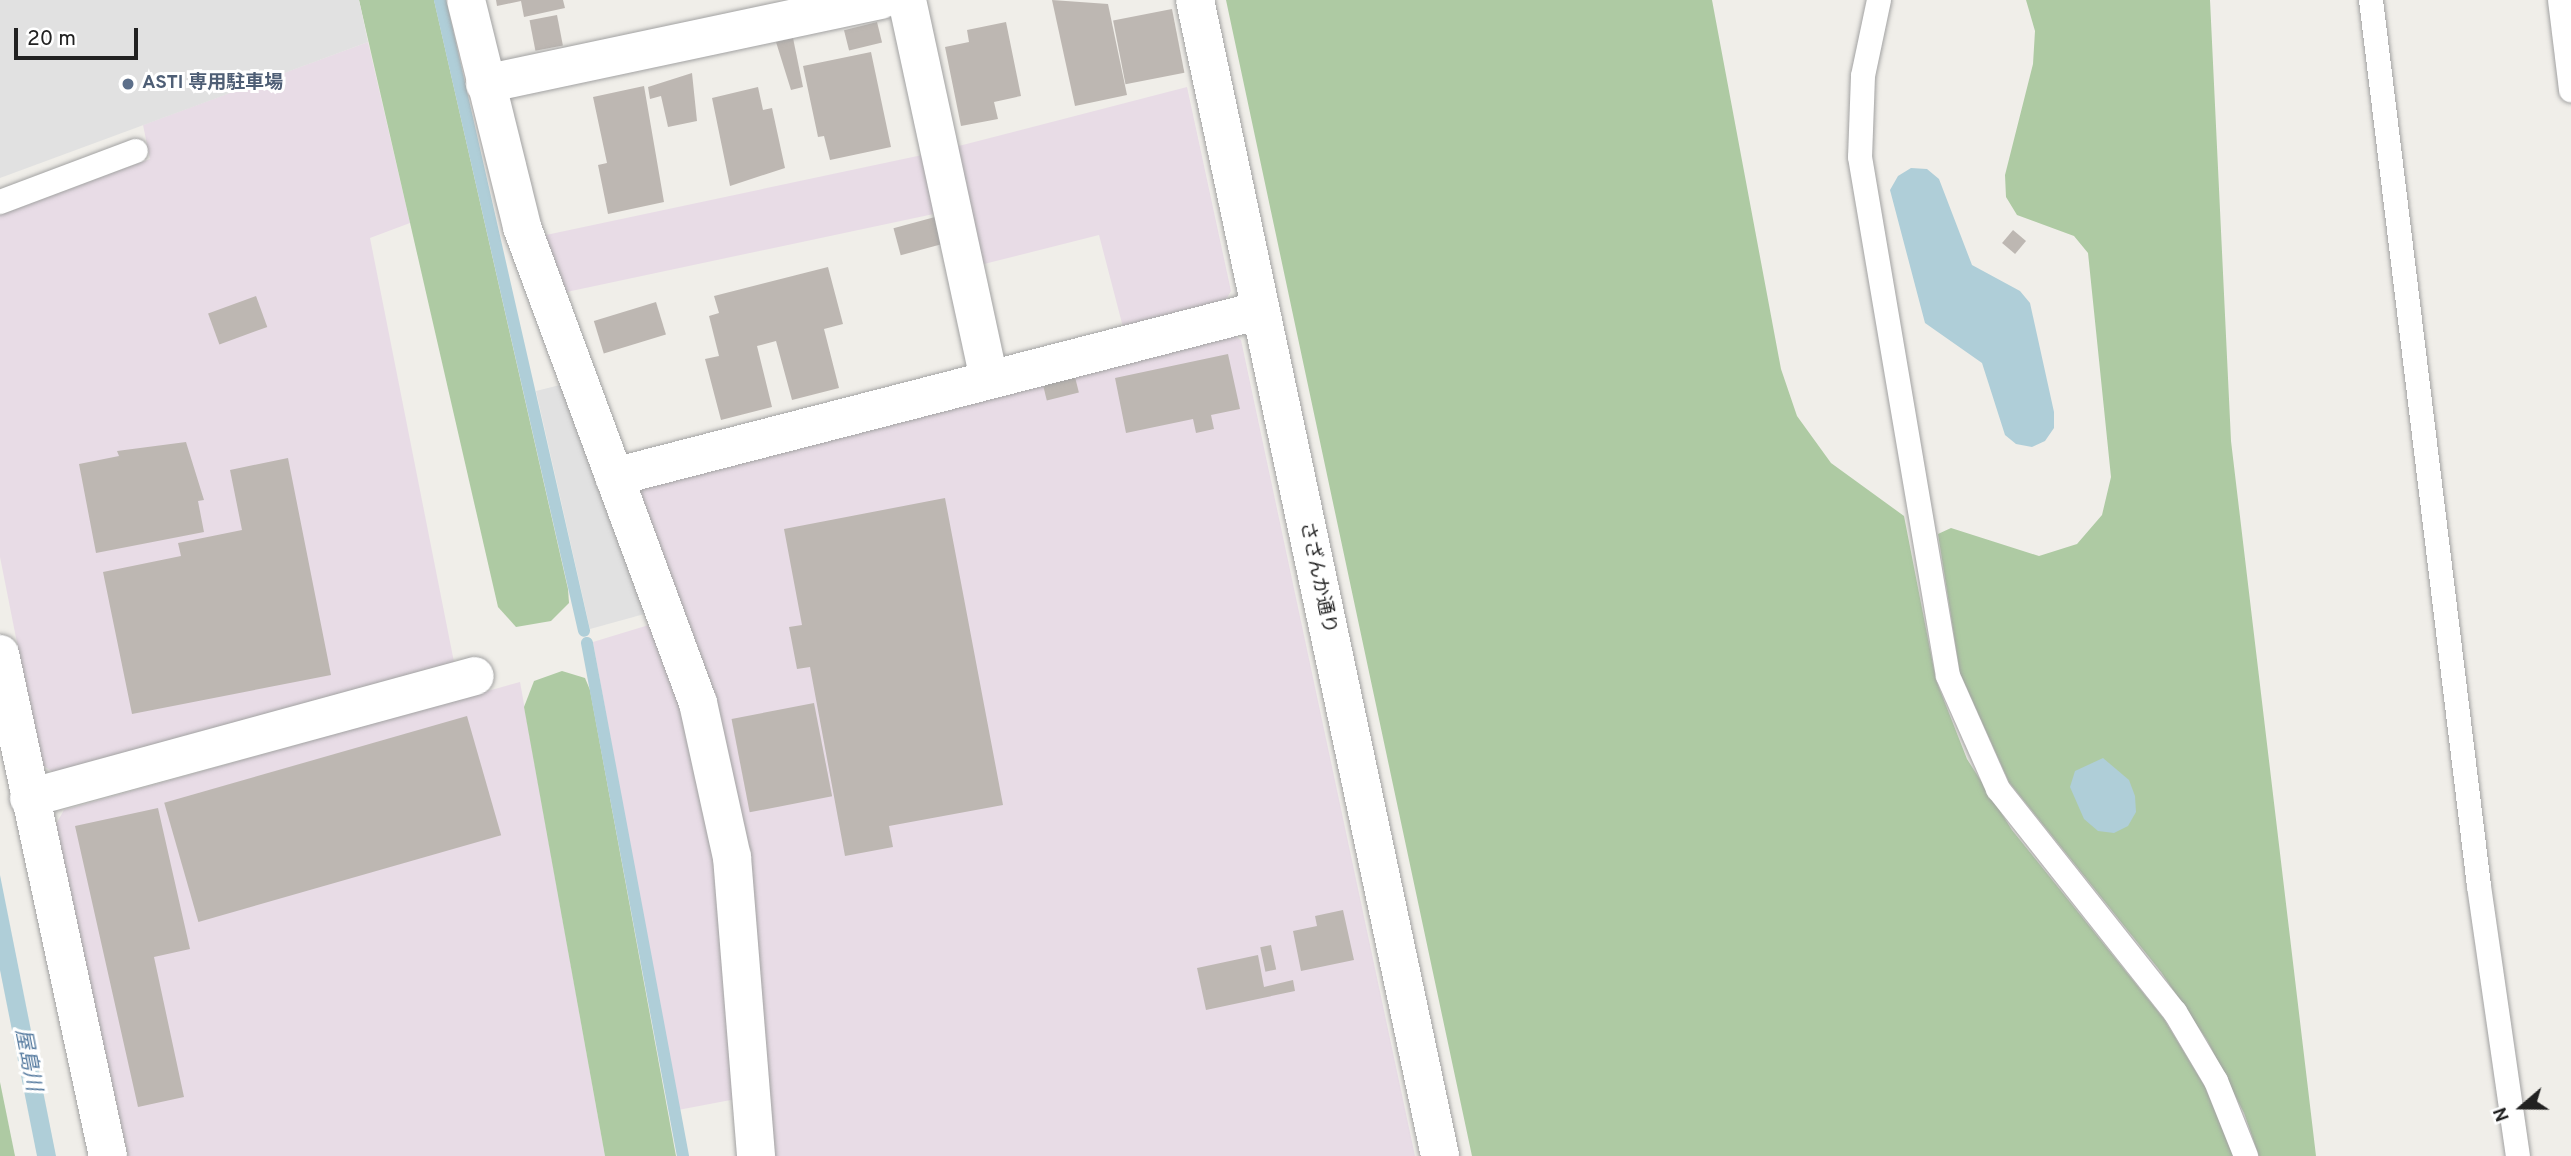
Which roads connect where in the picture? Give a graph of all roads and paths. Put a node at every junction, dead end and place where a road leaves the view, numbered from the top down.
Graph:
1 (466, 0) edge
2 (881, 0) edge
3 (907, 0) edge
4 (1195, 0) edge
5 (1879, 0) edge
6 (2371, 0) edge
7 (2560, 0) edge
8 (764, 12) edge
9 (485, 84) junction
10 (2571, 90) edge
11 (135, 151) dead end
12 (0, 202) edge
13 (1261, 310) junction
14 (989, 379) junction
15 (614, 477) junction
16 (0, 654) edge
17 (475, 676) dead end
18 (29, 798) junction
19 (108, 1156) edge
20 (756, 1156) edge
21 (1440, 1156) edge
22 (2246, 1156) edge
23 (2518, 1156) edge

1 - 9 street
2 - 8 street
3 - 14 street
4 - 13 street, さざんか通り
5 - 22 lane
6 - 23 lane
7 - 10 lane
8 - 9 street
9 - 15 street
11 - 12 lane
13 - 14 street
13 - 21 street, さざんか通り
14 - 15 street
15 - 20 street
16 - 18 street
17 - 18 street
18 - 19 street

